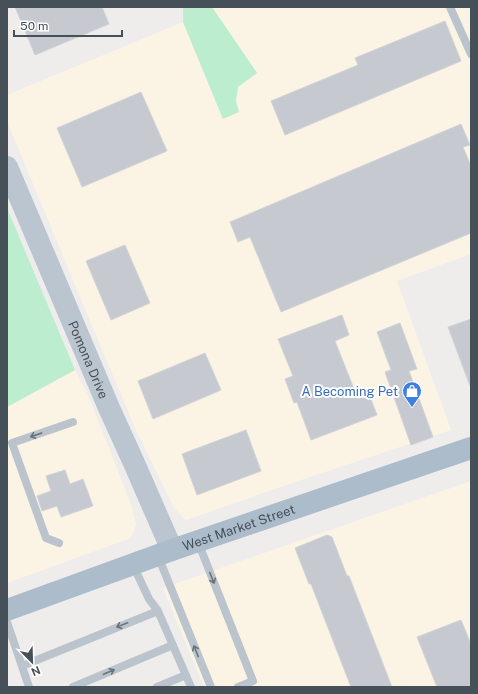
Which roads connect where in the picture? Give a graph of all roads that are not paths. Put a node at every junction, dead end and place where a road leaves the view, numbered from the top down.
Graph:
1 (450, 7) edge
2 (471, 54) edge
3 (7, 167) edge
4 (73, 422) dead end
5 (471, 448) edge
6 (197, 542) junction
7 (59, 543) dead end
8 (165, 553) junction
9 (132, 565) junction
10 (7, 610) edge
11 (158, 611) junction
12 (7, 622) edge
13 (173, 645) junction
14 (22, 666) junction
15 (186, 675) junction
16 (28, 687) edge
17 (73, 687) edge
18 (157, 687) edge
19 (191, 687) edge
20 (211, 687) edge
21 (238, 687) edge

1 - 2 lane
3 - 8 street, Pomona Drive
4 -> 7 lane
5 - 6 main road, West Market Street
6 - 8 main road, West Market Street
6 -> 21 lane
8 - 9 main road, West Market Street
20 -> 8 lane
9 - 10 main road, West Market Street
9 - 11 lane
11 - 13 lane
11 -> 14 lane
12 - 14 lane
13 - 15 lane
17 -> 13 lane
14 - 16 lane
15 - 18 lane
15 - 19 lane

